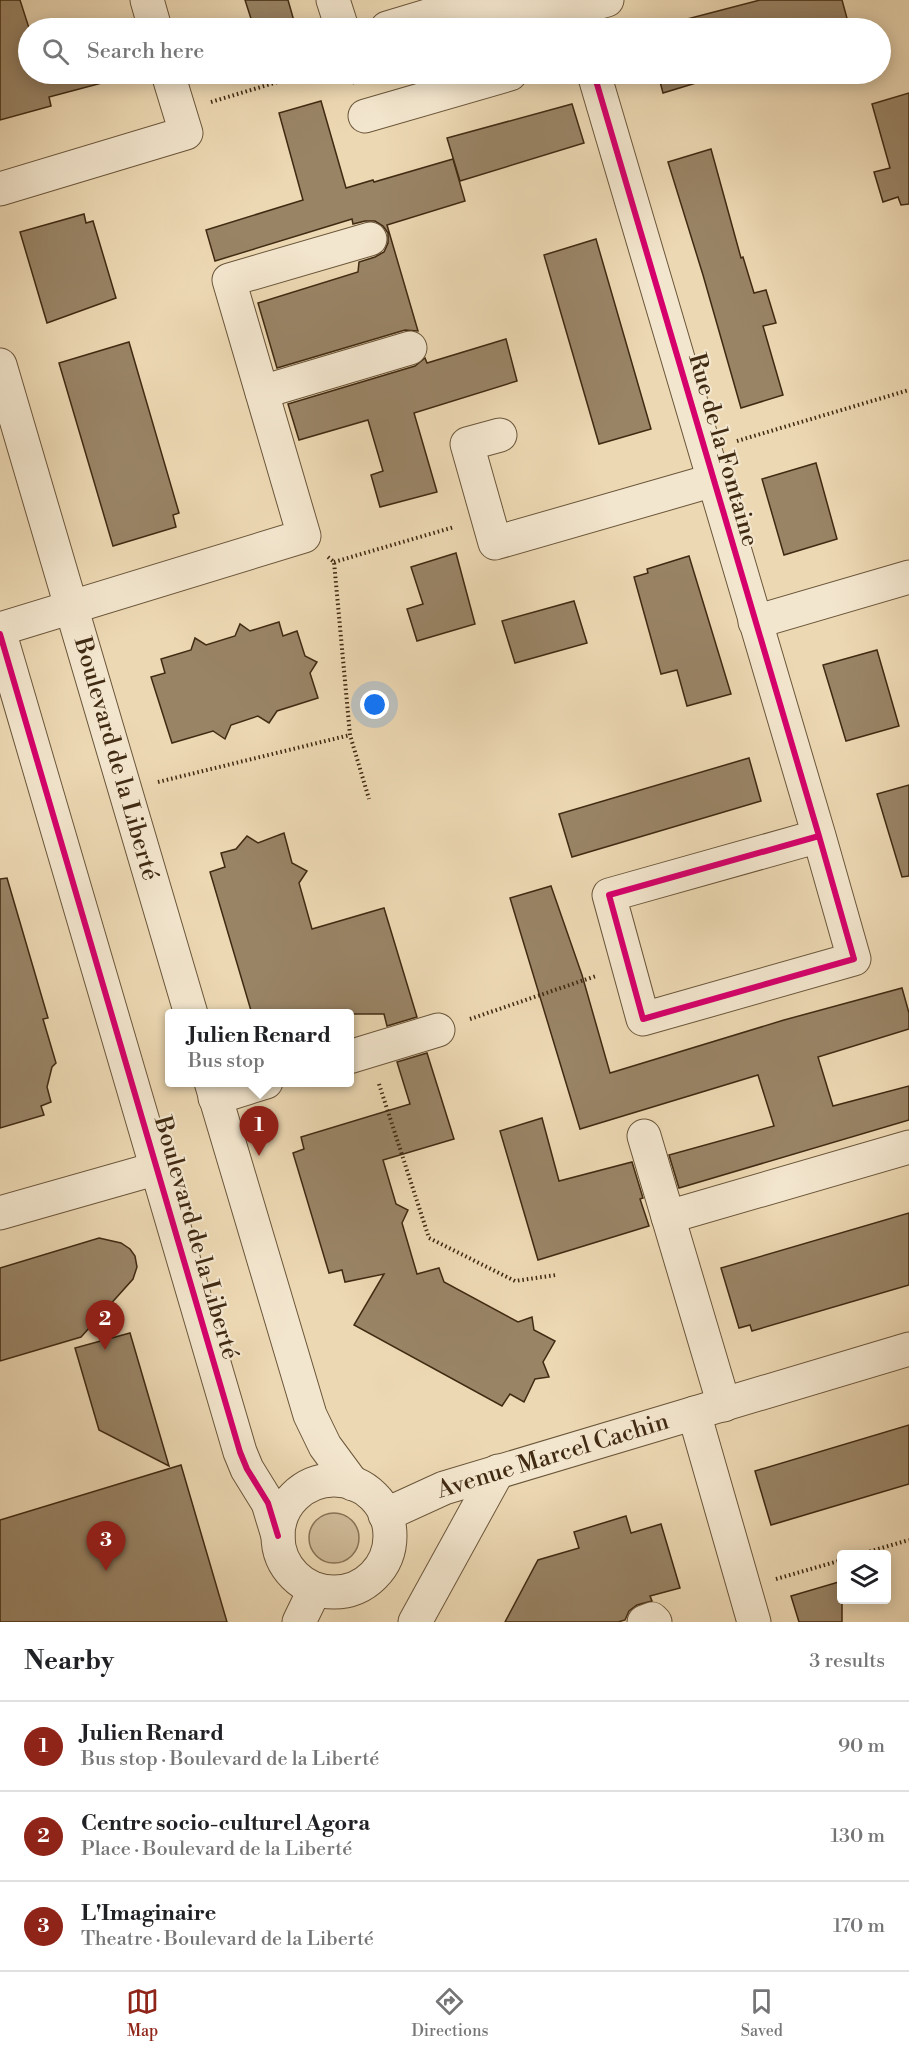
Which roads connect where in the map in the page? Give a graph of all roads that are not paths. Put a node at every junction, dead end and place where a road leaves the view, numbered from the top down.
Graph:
1 (147, 0) edge
2 (333, 0) edge
3 (607, 0) edge
4 (404, 16) edge
5 (152, 18) edge
6 (339, 18) edge
7 (569, 18) edge
8 (580, 18) edge
9 (171, 84) edge
10 (475, 84) edge
11 (597, 84) edge
12 (365, 116) dead end
13 (0, 189) edge
14 (370, 239) dead end
15 (410, 348) dead end
16 (0, 366) edge
17 (262, 392) junction
18 (500, 435) dead end
19 (709, 465) junction
20 (909, 577) edge
21 (71, 607) junction
22 (755, 622) junction
23 (0, 629) edge
24 (0, 634) edge
25 (819, 836) junction
26 (189, 1009) edge
27 (438, 1030) road end
28 (359, 1054) edge
29 (236, 1087) edge
30 (213, 1090) edge
31 (644, 1136) dead end
32 (909, 1147) edge
33 (158, 1168) junction
34 (0, 1214) edge
35 (668, 1217) junction
36 (909, 1349) edge
37 (709, 1409) junction
38 (498, 1471) junction
39 (353, 1484) junction
40 (385, 1515) junction
41 (278, 1536) junction
42 (315, 1589) junction
43 (299, 1622) edge
44 (415, 1622) edge
45 (644, 1622) edge
46 (655, 1622) edge
47 (754, 1622) edge

1 - 5 street
2 - 6 street
3 - 8 street
4 - 7 street
9 - 13 street
10 - 12 street
11 - 19 street, Rue de la Fontaine
14 - 17 street
15 - 17 street
16 - 21 street, Boulevard de la Liberté
17 - 21 street, Boulevard de la Liberté
18 - 19 street, Rue de la Fontaine
19 - 22 street, Rue de la Fontaine
20 - 22 street
21 - 23 street, Boulevard de la Liberté
21 - 26 street, Boulevard de la Liberté
22 - 25 street, Rue de la Fontaine
24 - 33 street, Boulevard de la Liberté
25 - 25 street, Rue de la Fontaine
27 - 28 street
29 - 30 street
30 - 39 street
31 - 35 street
32 - 35 street
33 - 34 street
33 - 41 street, Boulevard de la Liberté
35 - 37 street
36 - 37 street, Avenue Marcel Cachin
37 - 38 street, Avenue Marcel Cachin
37 - 47 street
38 - 40 street, Avenue Marcel Cachin
38 - 44 street
39 - 40 street
39 - 41 street
40 - 42 street
41 - 42 street
42 - 43 street
45 - 46 street

